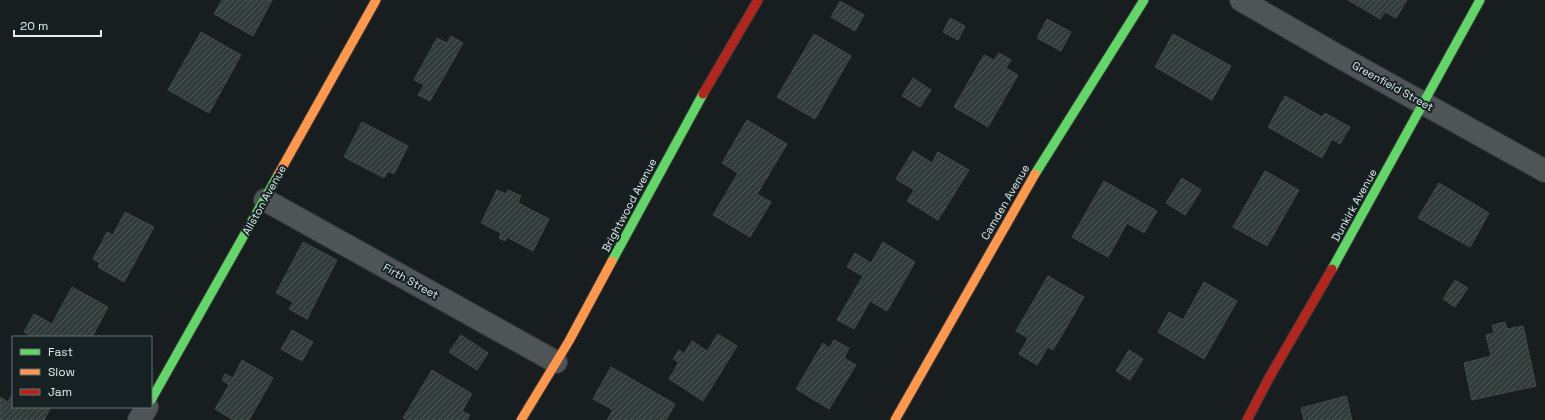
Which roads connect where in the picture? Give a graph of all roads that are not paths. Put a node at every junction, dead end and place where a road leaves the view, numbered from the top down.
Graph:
1 (376, 0) edge
2 (758, 0) edge
3 (1144, 0) edge
4 (1241, 0) edge
5 (1480, 0) edge
6 (1423, 104) junction
7 (1545, 171) edge
8 (265, 200) junction
9 (556, 362) junction
10 (152, 398) edge
11 (146, 408) edge
12 (139, 420) edge
13 (521, 420) edge
14 (895, 420) edge
15 (1247, 420) edge

1 - 8 street, Allston Avenue
2 - 9 street, Brightwood Avenue
3 - 14 street, Camden Avenue
4 - 6 street, Greenfield Street
5 - 6 street, Dunkirk Avenue
6 - 7 street, Greenfield Street
6 - 15 street, Dunkirk Avenue
8 - 9 street, Firth Street
8 - 10 street, Allston Avenue
9 - 13 street, Brightwood Avenue
11 - 12 street

